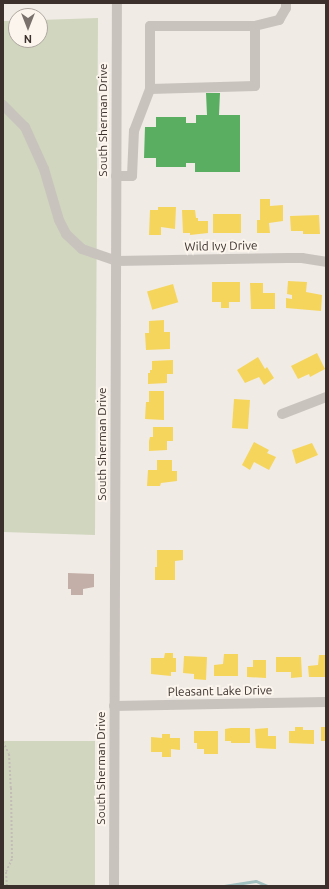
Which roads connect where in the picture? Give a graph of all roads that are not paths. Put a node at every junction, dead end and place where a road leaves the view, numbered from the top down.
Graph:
1 (116, 3) edge
2 (286, 3) edge
3 (255, 26) junction
4 (150, 89) junction
5 (3, 105) edge
6 (116, 176) junction
7 (116, 261) junction
8 (326, 262) edge
9 (326, 397) edge
10 (282, 414) dead end
11 (326, 702) edge
12 (114, 706) junction
13 (114, 886) edge

1 - 6 street, South Sherman Drive
2 - 3 street
3 - 4 street
3 - 4 street
4 - 6 street
5 - 7 street
6 - 7 street, South Sherman Drive
7 - 8 street, Wild Ivy Drive
7 - 12 street, South Sherman Drive
9 - 10 street
11 - 12 street, Pleasant Lake Drive
12 - 13 street, South Sherman Drive

